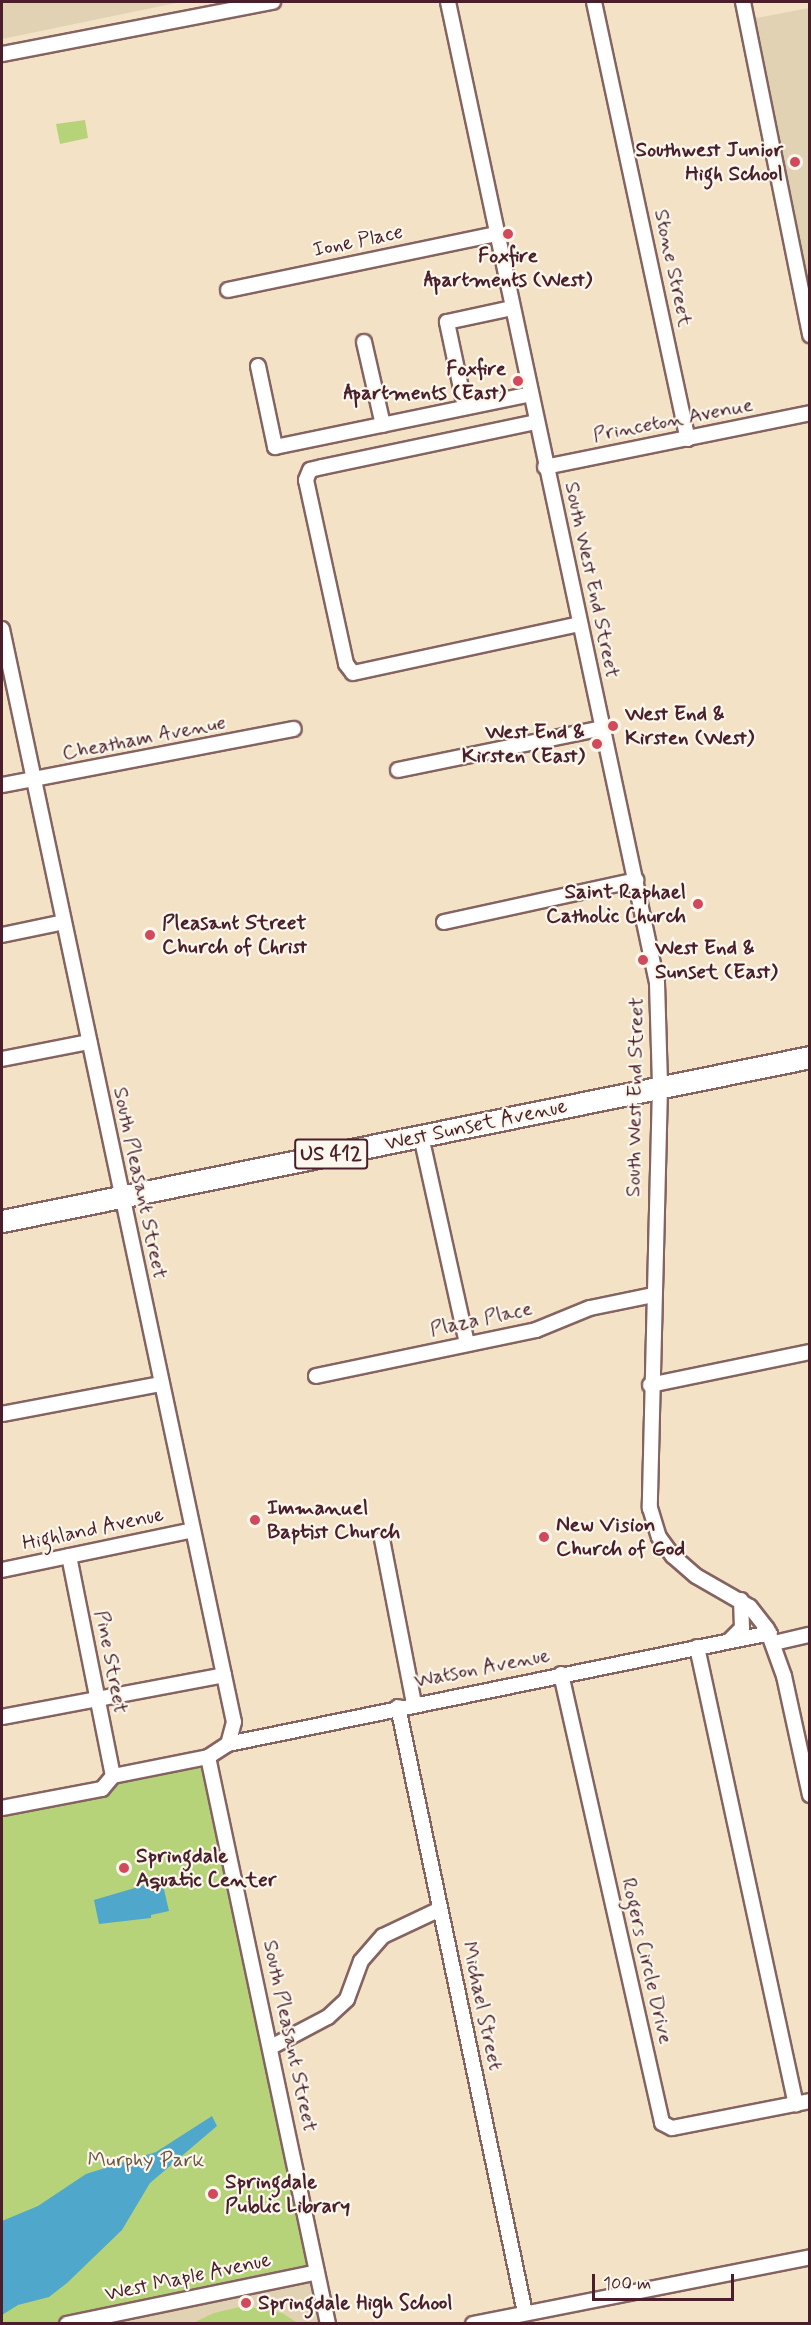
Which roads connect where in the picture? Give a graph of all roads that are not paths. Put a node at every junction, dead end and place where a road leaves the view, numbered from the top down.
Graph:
1 (273, 2) edge
2 (448, 2) edge
3 (594, 2) edge
4 (743, 2) edge
5 (2, 54) edge
6 (497, 234) junction
7 (228, 290) dead end
8 (512, 308) junction
9 (810, 335) edge
10 (364, 342) dead end
11 (258, 366) dead end
12 (530, 394) junction
13 (465, 408) junction
14 (810, 413) edge
15 (536, 422) junction
16 (382, 425) junction
17 (688, 439) junction
18 (545, 467) junction
19 (580, 624) junction
20 (2, 629) edge
21 (3, 644) edge
22 (603, 728) junction
23 (294, 729) dead end
24 (398, 770) dead end
25 (34, 780) junction
26 (2, 786) edge
27 (636, 880) junction
28 (64, 922) junction
29 (444, 922) dead end
30 (2, 935) edge
31 (89, 1042) junction
32 (810, 1057) edge
33 (2, 1059) edge
34 (660, 1087) junction
35 (421, 1136) junction
36 (121, 1197) junction
37 (2, 1221) edge
38 (653, 1295) junction
39 (467, 1344) junction
40 (810, 1352) edge
41 (316, 1376) dead end
42 (161, 1383) junction
43 (650, 1385) junction
44 (2, 1414) edge
45 (193, 1530) junction
46 (382, 1539) dead end
47 (69, 1556) junction
48 (2, 1570) edge
49 (741, 1600) junction
50 (810, 1635) edge
51 (772, 1638) junction
52 (728, 1641) junction
53 (697, 1647) junction
54 (561, 1674) junction
55 (224, 1675) junction
56 (97, 1698) junction
57 (414, 1704) junction
58 (398, 1707) junction
59 (2, 1717) edge
60 (228, 1744) junction
61 (208, 1757) junction
62 (113, 1776) junction
63 (810, 1795) edge
64 (2, 1808) edge
65 (440, 1909) junction
66 (272, 2048) junction
67 (803, 2102) edge
68 (810, 2257) edge
69 (317, 2272) junction
70 (525, 2313) junction
71 (67, 2324) edge
72 (328, 2324) edge
73 (473, 2324) edge

1 - 5 street
2 - 6 street, South West End Street
3 - 17 street, Stone Street
4 - 9 street
6 - 7 street, Ione Place
6 - 8 street, South West End Street
8 - 12 street, South West End Street
8 - 13 street
10 - 16 street
11 - 16 street
12 - 13 street
12 - 15 street, South West End Street
13 - 16 street
14 - 17 street, Princeton Avenue
15 - 18 street, South West End Street
15 - 19 street
17 - 18 street, Princeton Avenue
18 - 19 street, South West End Street
19 - 22 street, South West End Street
20 - 21 street, South Pleasant Street
21 - 25 street, South Pleasant Street
22 - 24 street
22 - 27 street, South West End Street
23 - 25 street, Cheatham Avenue
25 - 26 street, Cheatham Avenue
25 - 28 street, South Pleasant Street
27 - 29 street
27 - 34 street, South West End Street
28 - 30 street
28 - 31 street, South Pleasant Street
31 - 33 street
31 - 36 street, South Pleasant Street
32 - 34 highway, West Sunset Avenue / US 412
34 - 35 highway, West Sunset Avenue / US 412
34 - 38 street, South West End Street
35 - 36 highway, West Sunset Avenue / US 412
35 - 39 street
36 - 37 highway, West Sunset Avenue / US 412
36 - 42 street, South Pleasant Street
38 - 39 street, Plaza Place
38 - 43 street, South West End Street
39 - 41 street, Plaza Place
40 - 43 street
42 - 44 street
42 - 45 street, South Pleasant Street
43 - 49 street, South West End Street
45 - 47 street, Highland Avenue
45 - 55 street, South Pleasant Street
46 - 57 street
47 - 48 street, Highland Avenue
47 - 56 street, Pine Street
49 - 51 street, South West End Street
49 - 52 street
50 - 51 street, Watson Avenue
51 - 52 street, Watson Avenue
51 - 63 street, South West End Street
52 - 53 street, Watson Avenue
53 - 54 street, Watson Avenue
53 - 67 street, Rogers Circle Drive
54 - 57 street, Watson Avenue
54 - 67 street, Rogers Circle Drive
55 - 56 street
55 - 60 street, South Pleasant Street
56 - 59 street
56 - 62 street, Pine Street
57 - 58 street, Watson Avenue
58 - 60 street, Watson Avenue
58 - 65 street, Michael Street
60 - 61 street, Watson Avenue
61 - 62 street
61 - 66 street, South Pleasant Street
62 - 64 street
65 - 66 street
65 - 70 street, Michael Street
66 - 69 street, South Pleasant Street
68 - 70 street
69 - 71 street, West Maple Avenue
69 - 72 street, South Pleasant Street
70 - 73 street

